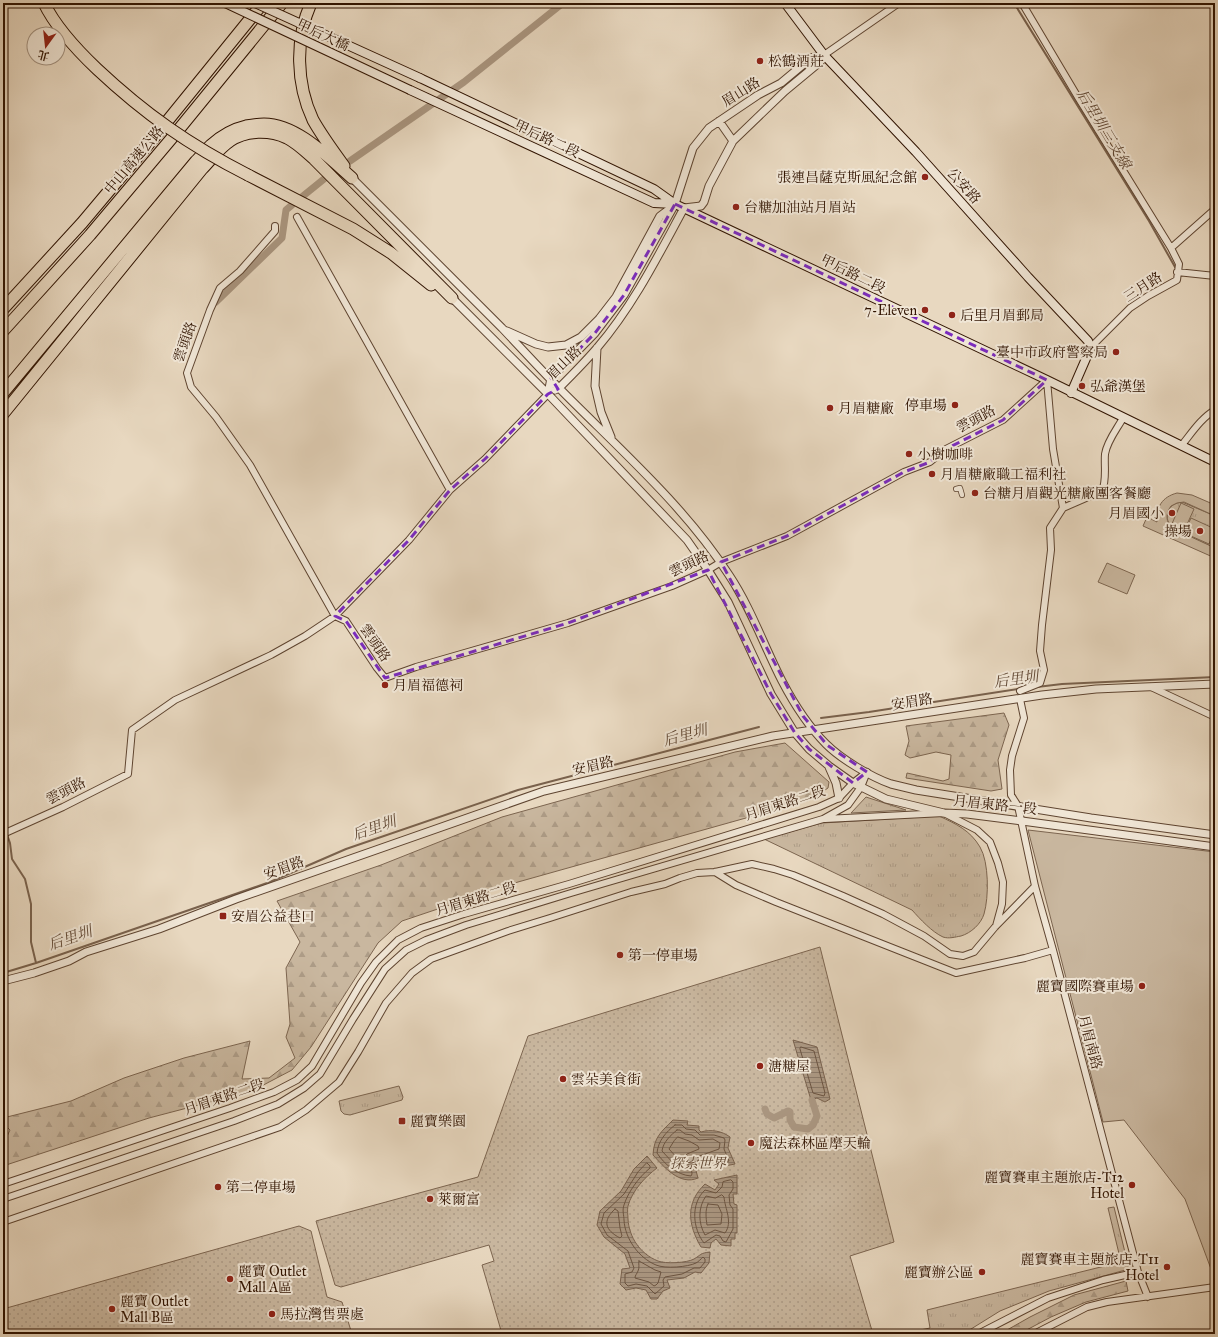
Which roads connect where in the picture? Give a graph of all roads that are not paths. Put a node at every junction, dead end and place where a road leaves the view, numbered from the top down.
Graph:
1 (44, 3) edge
2 (225, 3) edge
3 (255, 3) edge
4 (263, 3) edge
5 (282, 3) edge
6 (311, 3) edge
7 (785, 3) edge
8 (899, 3) edge
9 (1022, 3) edge
10 (824, 55) junction
11 (420, 78) joint
12 (410, 90) joint
13 (719, 121) junction
14 (733, 141) junction
15 (352, 178) junction
16 (675, 204) junction
17 (684, 208) junction
18 (1215, 209) edge
19 (297, 217) dead end
20 (275, 226) dead end
21 (1171, 248) junction
22 (1177, 272) junction
23 (1215, 276) edge
24 (452, 298) junction
25 (3, 309) edge
26 (502, 328) junction
27 (3, 332) edge
28 (1091, 347) junction
29 (597, 348) junction
30 (551, 378) junction
31 (1047, 380) junction
32 (559, 388) junction
33 (3, 393) edge
34 (1071, 393) junction
35 (548, 394) junction
36 (1215, 410) edge
37 (3, 414) edge
38 (1123, 418) junction
39 (612, 441) junction
40 (1181, 446) junction
41 (1215, 462) edge
42 (450, 490) junction
43 (956, 490) dead end
44 (962, 495) dead end
45 (1063, 508) junction
46 (721, 562) junction
47 (708, 570) junction
48 (335, 616) junction
49 (1215, 684) edge
50 (1150, 686) junction
51 (1020, 690) dead end
52 (1020, 699) junction
53 (1215, 717) edge
54 (814, 730) junction
55 (795, 733) junction
56 (829, 766) junction
57 (867, 772) junction
58 (853, 783) junction
59 (862, 787) junction
60 (839, 798) junction
61 (1018, 806) junction
62 (944, 813) junction
63 (823, 819) junction
64 (1022, 821) junction
65 (3, 834) edge
66 (1215, 835) edge
67 (1215, 847) edge
68 (715, 872) junction
69 (1035, 886) junction
70 (995, 927) junction
71 (1053, 950) junction
72 (3, 981) edge
73 (3, 1184) edge
74 (3, 1199) edge
75 (3, 1222) edge
76 (1138, 1272) junction
77 (1215, 1287) edge
78 (1148, 1297) junction
79 (978, 1334) edge
80 (1034, 1334) edge

1 - 24 highway, bridge
2 - 12 main road, 甲后大橋, bridge
3 - 11 main road, 甲后大橋, bridge
4 - 25 highway, 中山高速公路
5 - 27 highway, 中山高速公路
6 - 15 highway
7 - 10 main road, 公安路
8 - 10 street, 眉山路
9 - 21 street, 三月路
10 - 13 street, 眉山路
10 - 14 street, 眉山路
10 - 28 main road, 公安路
11 - 16 main road, 甲后路二段
12 - 16 main road, 甲后路二段
13 - 14 street
13 - 16 street, 眉山路
14 - 17 street, 眉山路
15 - 26 street, 月眉東路一段
15 - 33 highway
16 - 17 main road, 甲后路二段
16 - 26 street
16 - 30 street, 眉山路
17 - 29 street, 眉山路
17 - 31 main road, 甲后路二段
18 - 21 street
19 - 42 street
20 - 48 street, 雲頭路
21 - 22 street, 三月路
22 - 23 street
22 - 28 street, 三月路
24 - 35 street, 月眉東路一段
24 - 37 highway
26 - 30 street, 月眉東路一段
28 - 34 main road
29 - 32 street, 眉山路
29 - 39 street
30 - 32 street, 月眉東路一段
30 - 35 street, 眉山路
31 - 34 main road, 甲后路二段
31 - 45 street
31 - 46 street, 雲頭路
32 - 35 street, 眉山路
32 - 39 street, 月眉東路一段
34 - 38 main road, 甲后路二段
35 - 42 street, 雲頭路
35 - 47 street, 月眉東路一段
36 - 40 street
38 - 40 main road, 甲后路二段
38 - 45 street
39 - 46 street, 月眉東路一段
40 - 41 main road, 甲后路二段
42 - 48 street, 雲頭路
43 - 44 street
45 - 51 street
46 - 47 street, 雲頭路
46 - 54 street, 月眉東路一段
47 - 48 street, 雲頭路
47 - 55 street, 月眉東路一段
48 - 65 street, 雲頭路
49 - 50 street, 安眉路
50 - 52 street, 安眉路
50 - 53 street
52 - 54 street, 安眉路
52 - 61 street, 月眉南路
54 - 55 street, 安眉路
54 - 57 street, 月眉東路一段
55 - 56 street, 月眉東路一段
55 - 72 street, 安眉路
56 - 58 street, 月眉東路一段
56 - 60 street
57 - 58 street, 月眉東路二段
57 - 59 street, 月眉東路二段
57 - 61 street, 月眉東路一段
58 - 59 street, 月眉東路一段
58 - 60 street, 月眉東路二段
59 - 62 street, 月眉東路一段
59 - 63 street, 月眉東路二段
60 - 73 street, 月眉東路二段
61 - 64 street, 月眉南路
61 - 66 street, 月眉東路一段
62 - 63 street
62 - 64 street, 月眉東路一段
62 - 70 street
63 - 74 street, 月眉東路二段
64 - 67 street, 月眉東路一段
64 - 69 street, 月眉南路
68 - 70 street
68 - 71 street
68 - 75 street
69 - 70 street
69 - 71 street, 月眉南路
71 - 76 street, 月眉南路
76 - 78 street, 月眉南路
76 - 79 street
77 - 78 street
78 - 80 street

